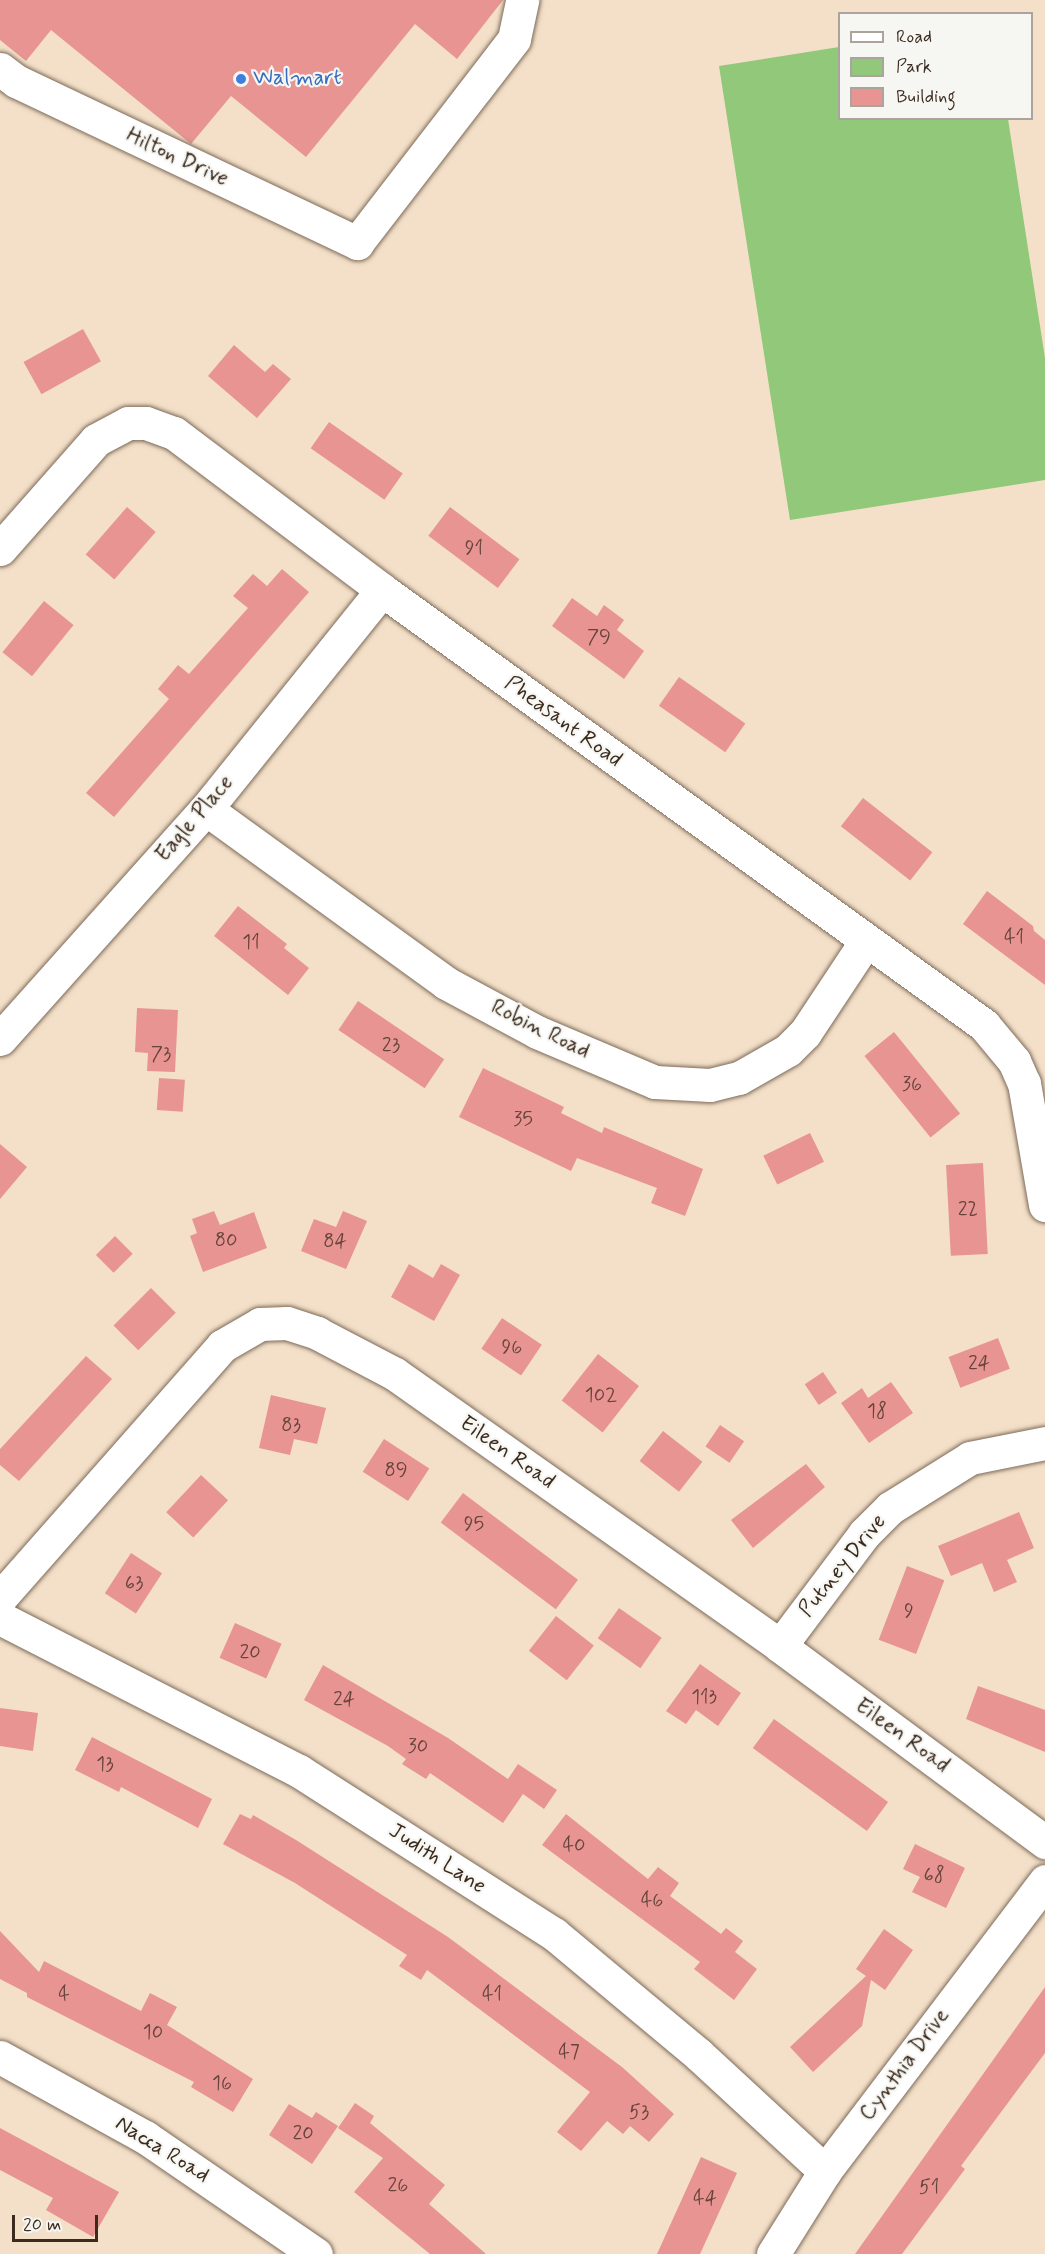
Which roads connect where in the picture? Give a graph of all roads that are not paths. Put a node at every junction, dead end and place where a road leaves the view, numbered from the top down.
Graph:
1 (522, 0) edge
2 (0, 69) edge
3 (0, 549) edge
4 (382, 591) junction
5 (206, 809) junction
6 (866, 941) junction
7 (0, 1040) edge
8 (1045, 1205) edge
9 (1045, 1443) edge
10 (0, 1598) edge
11 (0, 1618) edge
12 (780, 1646) junction
13 (1045, 1842) edge
14 (1045, 1881) edge
15 (0, 2057) edge
16 (825, 2171) junction
17 (316, 2254) edge
18 (773, 2254) edge

1 - 2 street, Hilton Drive
3 - 4 street, Pheasant Road
4 - 5 street, Eagle Place
4 - 6 street, Pheasant Road
5 - 6 street, Robin Road
5 - 7 street, Eagle Place
6 - 8 street, Pheasant Road
9 - 12 street, Putney Drive
10 - 12 street, Eileen Road
11 - 16 street, Judith Lane
12 - 13 street, Eileen Road
14 - 16 street, Cynthia Drive
15 - 17 street, Nacca Road
16 - 18 street, Cynthia Drive

